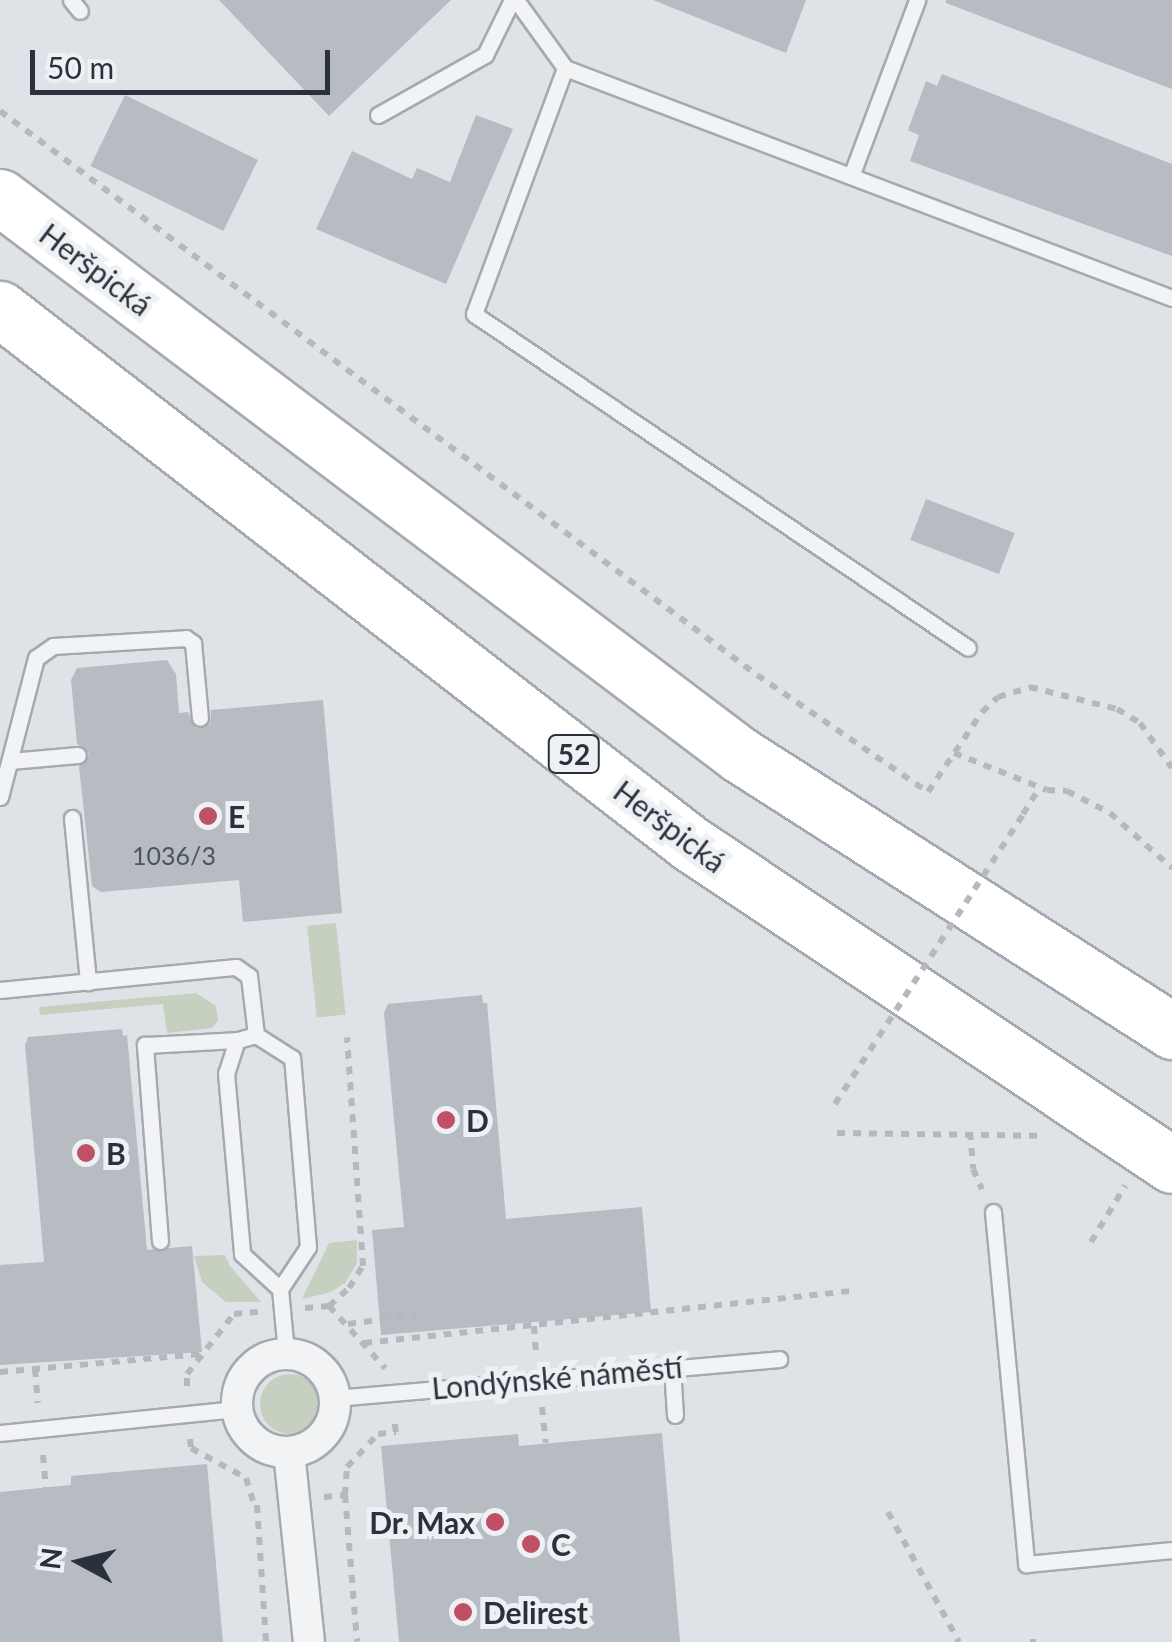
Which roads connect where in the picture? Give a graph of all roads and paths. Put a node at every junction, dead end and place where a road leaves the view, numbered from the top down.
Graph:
1 (514, 0) edge
2 (917, 0) edge
3 (565, 68) junction
4 (0, 110) edge
5 (378, 115) dead end
6 (851, 176) junction
7 (0, 197) edge
8 (1172, 298) edge
9 (0, 309) edge
10 (968, 648) dead end
11 (200, 718) dead end
12 (954, 753) junction
13 (78, 755) dead end
14 (10, 760) junction
15 (1172, 768) edge
16 (1040, 787) junction
17 (0, 797) edge
18 (72, 818) dead end
19 (1172, 868) edge
20 (88, 982) junction
21 (0, 990) edge
22 (1172, 1031) edge
23 (256, 1035) junction
24 (347, 1038) dead end
25 (237, 1040) junction
26 (836, 1104) dead end
27 (970, 1132) junction
28 (837, 1133) dead end
29 (1040, 1136) dead end
30 (1148, 1175) edge
31 (993, 1212) joint
32 (160, 1242) dead end
33 (1091, 1242) dead end
34 (280, 1290) junction
35 (854, 1291) dead end
36 (329, 1306) junction
37 (283, 1310) junction
38 (416, 1315) dead end
39 (346, 1324) junction
40 (364, 1342) junction
41 (286, 1352) junction
42 (204, 1354) junction
43 (779, 1359) dead end
44 (672, 1367) junction
45 (0, 1372) edge
46 (392, 1392) junction
47 (540, 1392) dead end
48 (335, 1398) junction
49 (236, 1409) junction
50 (188, 1414) junction
51 (675, 1415) dead end
52 (0, 1433) edge
53 (546, 1443) dead end
54 (290, 1452) junction
55 (345, 1495) junction
56 (310, 1498) dead end
57 (254, 1505) dead end
58 (888, 1512) dead end
59 (1172, 1550) edge
60 (309, 1642) edge
61 (357, 1642) edge
62 (959, 1642) edge

1 - 3 lane
1 - 5 lane
2 - 6 lane
3 - 6 lane
3 - 10 lane
4 - 12 path
6 - 8 lane
7 - 22 highway, Heršpická
9 - 30 highway, Heršpická / 52
11 - 14 lane
12 - 15 path
12 - 16 path
13 - 14 lane
14 - 17 lane
16 - 19 path
16 - 26 path, bridge
18 - 20 lane
20 - 21 lane
20 - 23 lane
23 - 25 lane
23 - 34 lane
24 - 36 path
25 - 32 lane
25 - 34 lane
27 - 28 path
27 - 29 path
27 - 31 path
30 - 33 path
31 - 59 lane
34 - 37 lane
35 - 40 path
36 - 37 path
36 - 39 path
37 - 41 lane
37 - 42 path
38 - 39 path
39 - 40 path
40 - 46 path
41 - 48 street
41 - 49 street
42 - 45 path
42 - 50 path
43 - 44 lane, Londýnské náměstí
44 - 46 lane, Londýnské náměstí
44 - 51 lane
46 - 48 lane, Londýnské náměstí
46 - 55 path
47 - 53 path
48 - 54 street
49 - 50 lane
49 - 54 street
50 - 52 lane
50 - 57 path
54 - 60 street
55 - 56 path
55 - 61 path
58 - 62 path

